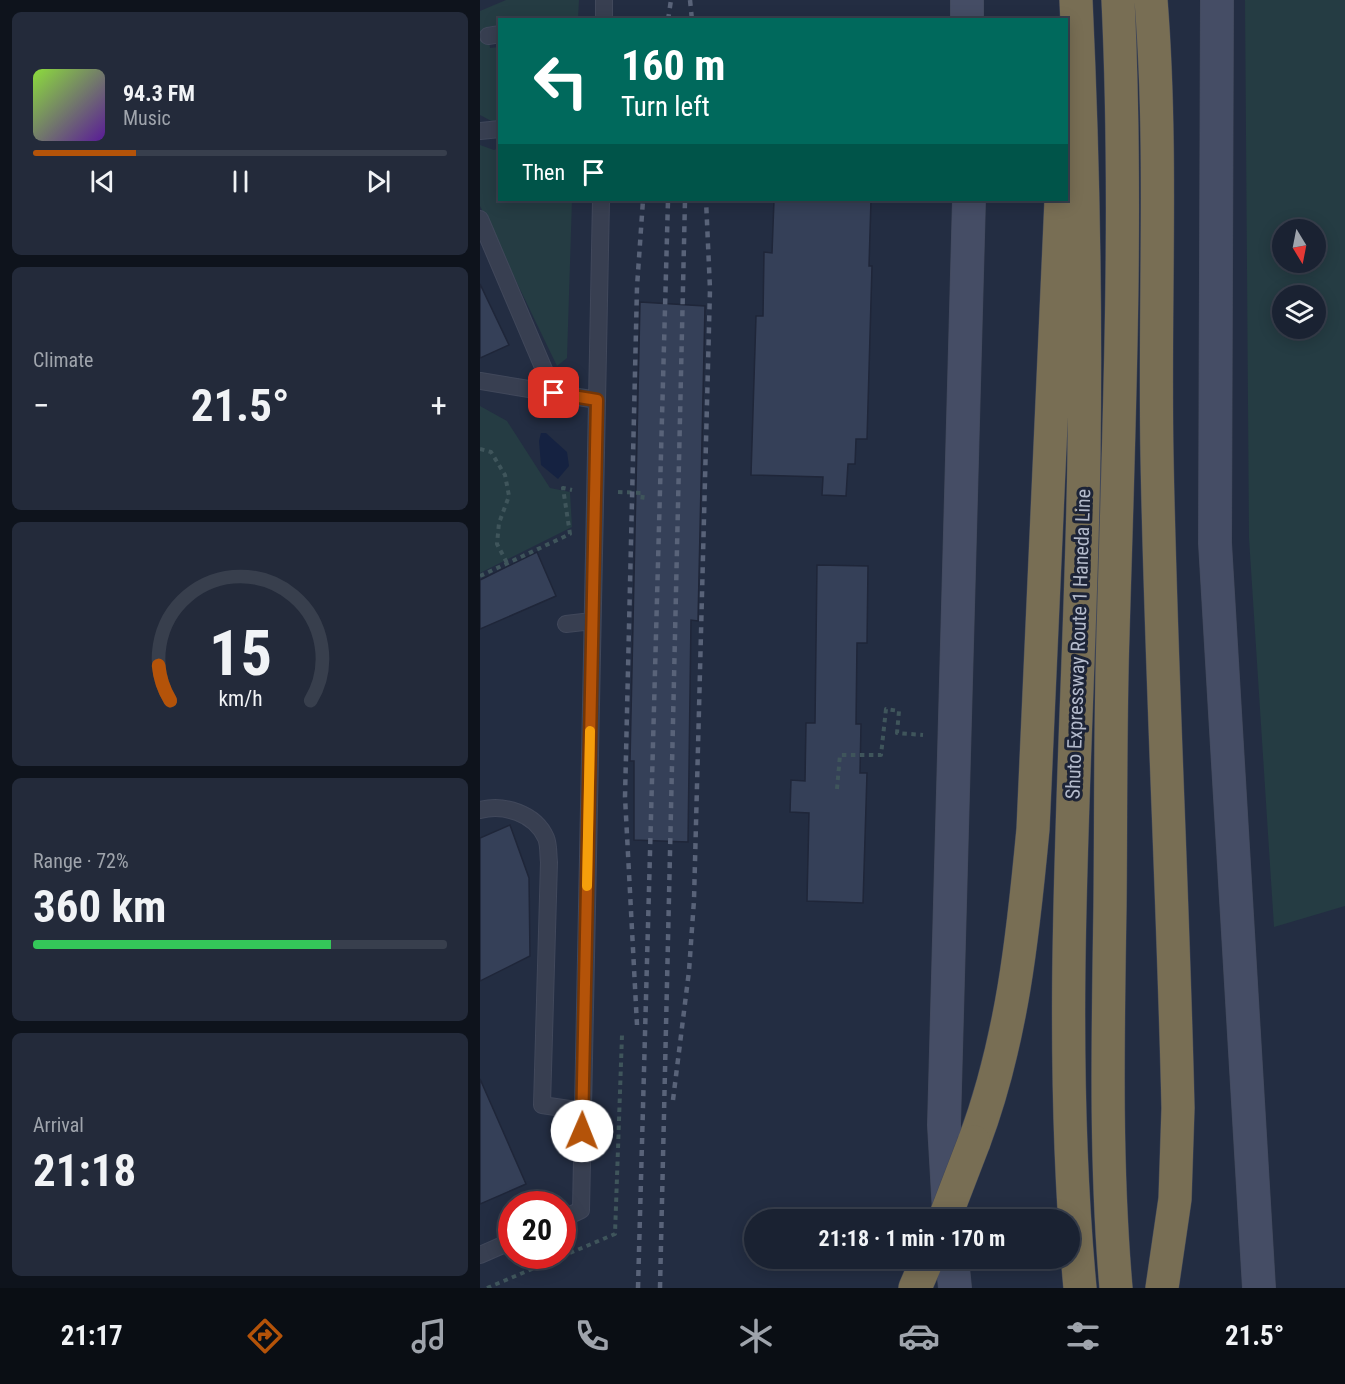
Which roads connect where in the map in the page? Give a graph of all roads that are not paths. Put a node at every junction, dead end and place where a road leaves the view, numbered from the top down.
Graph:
1 (604, 0) edge
2 (967, 0) edge
3 (1075, 0) edge
4 (1118, 0) edge
5 (1151, 0) edge
6 (1217, 0) edge
7 (604, 18) edge
8 (967, 18) edge
9 (1068, 65) edge
10 (498, 129) edge
11 (480, 131) edge
12 (601, 201) edge
13 (969, 201) edge
14 (1061, 201) edge
15 (480, 219) edge
16 (480, 381) edge
17 (554, 393) junction
18 (597, 400) junction
19 (592, 621) junction
20 (566, 624) dead end
21 (480, 810) edge
22 (583, 1111) junction
23 (948, 1209) edge
24 (949, 1209) edge
25 (576, 1212) edge
26 (498, 1248) edge
27 (480, 1256) edge
28 (923, 1269) edge
29 (953, 1269) edge
30 (915, 1288) edge
31 (955, 1288) edge
32 (1080, 1288) edge
33 (1116, 1288) edge
34 (1162, 1288) edge
35 (1259, 1288) edge

1 - 7 lane
2 - 8 street
3 - 9 highway
3 - 32 highway, Shuto Expressway Route 1 Haneda Line
4 - 33 highway, Shuto Expressway Route 1 Haneda Line
5 - 34 highway
6 - 35 street
10 - 11 lane
12 - 18 lane
13 - 24 street
14 - 23 highway, bridge
15 - 17 lane
16 - 17 lane
17 - 18 lane
18 - 19 lane
19 - 20 lane
19 - 22 lane
21 - 22 lane
22 - 25 lane
26 - 27 lane
28 - 30 highway
29 - 31 street

